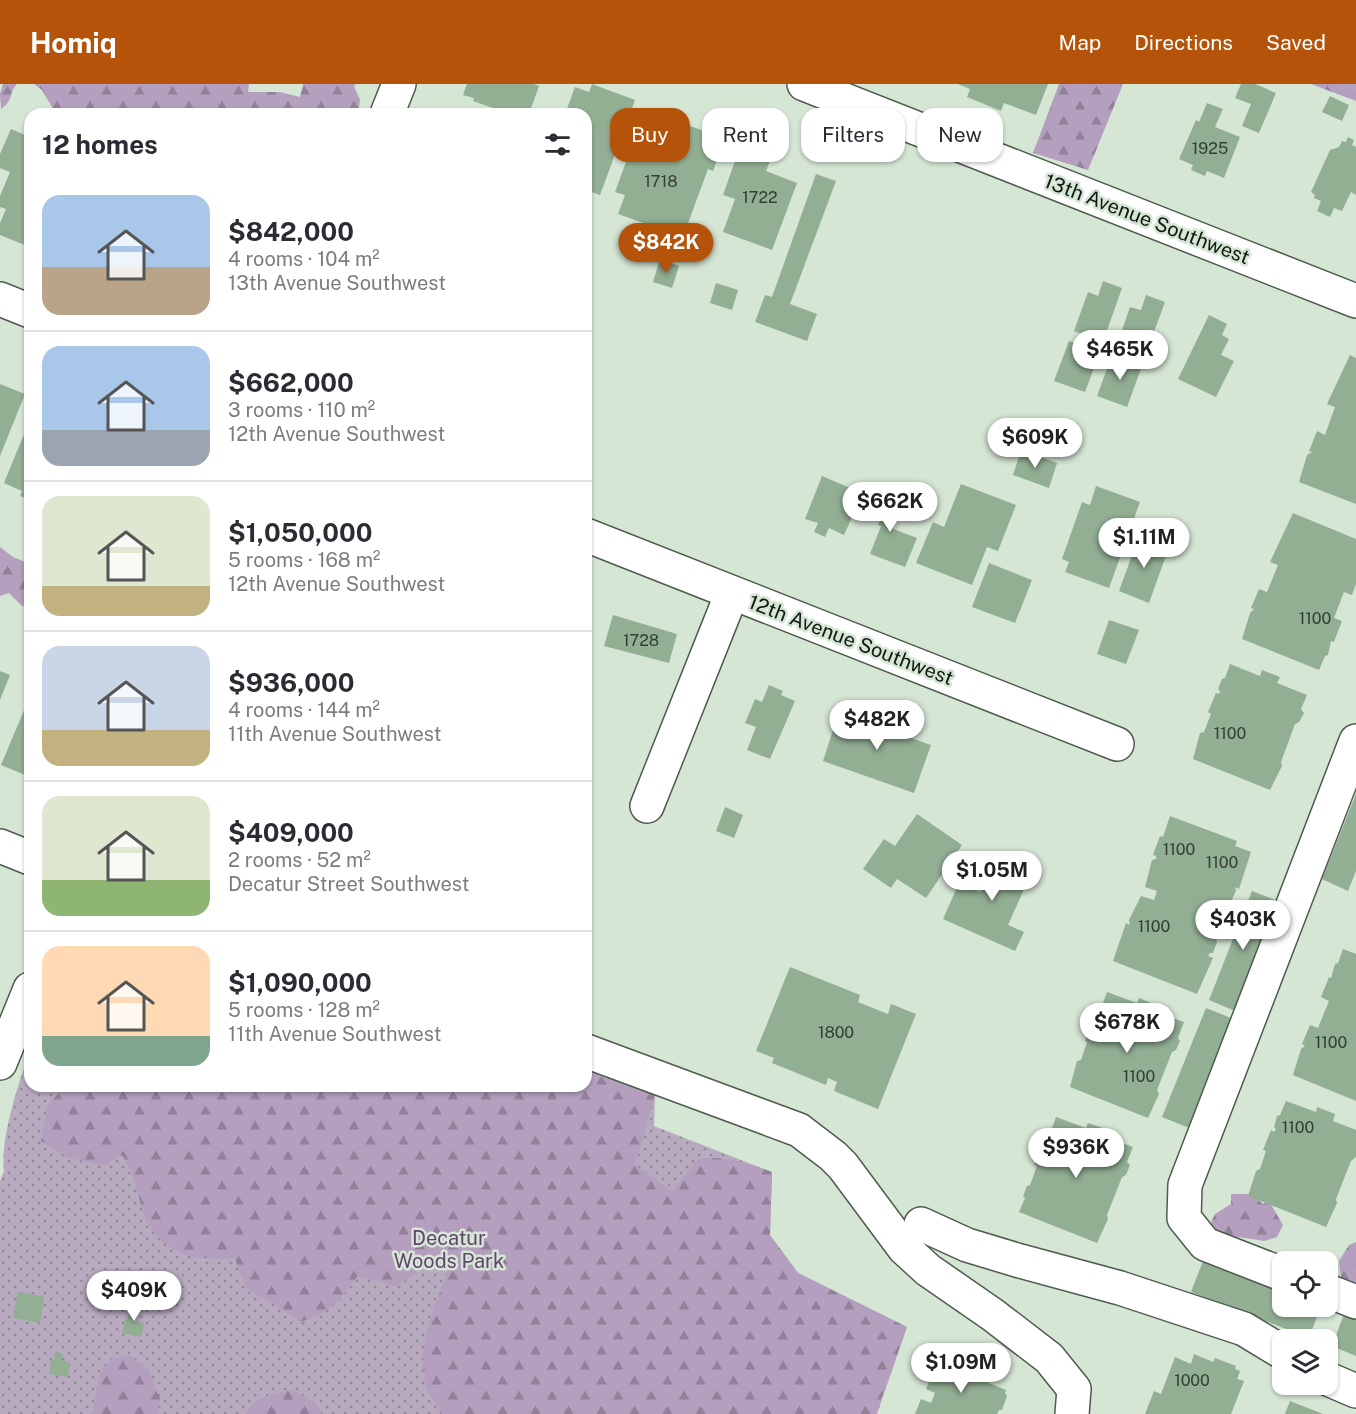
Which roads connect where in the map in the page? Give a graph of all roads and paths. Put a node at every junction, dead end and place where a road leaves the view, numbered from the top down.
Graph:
1 (399, 84) edge
2 (804, 84) edge
3 (389, 108) edge
4 (0, 299) edge
5 (1356, 301) edge
6 (24, 309) edge
7 (592, 537) edge
8 (732, 593) junction
9 (1356, 741) edge
10 (1117, 744) dead end
11 (647, 806) dead end
12 (0, 846) edge
13 (24, 856) edge
14 (24, 1004) edge
15 (592, 1054) edge
16 (0, 1062) edge
17 (913, 1236) junction
18 (1272, 1270) edge
19 (1338, 1295) edge
20 (1356, 1302) edge
21 (1272, 1346) edge
22 (1338, 1383) edge
23 (1356, 1391) edge
24 (1072, 1414) edge

1 - 3 street
2 - 5 street, 13th Avenue Southwest
4 - 6 street
7 - 8 street, 12th Avenue Southwest
8 - 10 street, 12th Avenue Southwest
8 - 11 street
9 - 18 street
12 - 13 street
14 - 16 street
15 - 17 street
17 - 21 street
17 - 24 street
19 - 20 street
22 - 23 street

